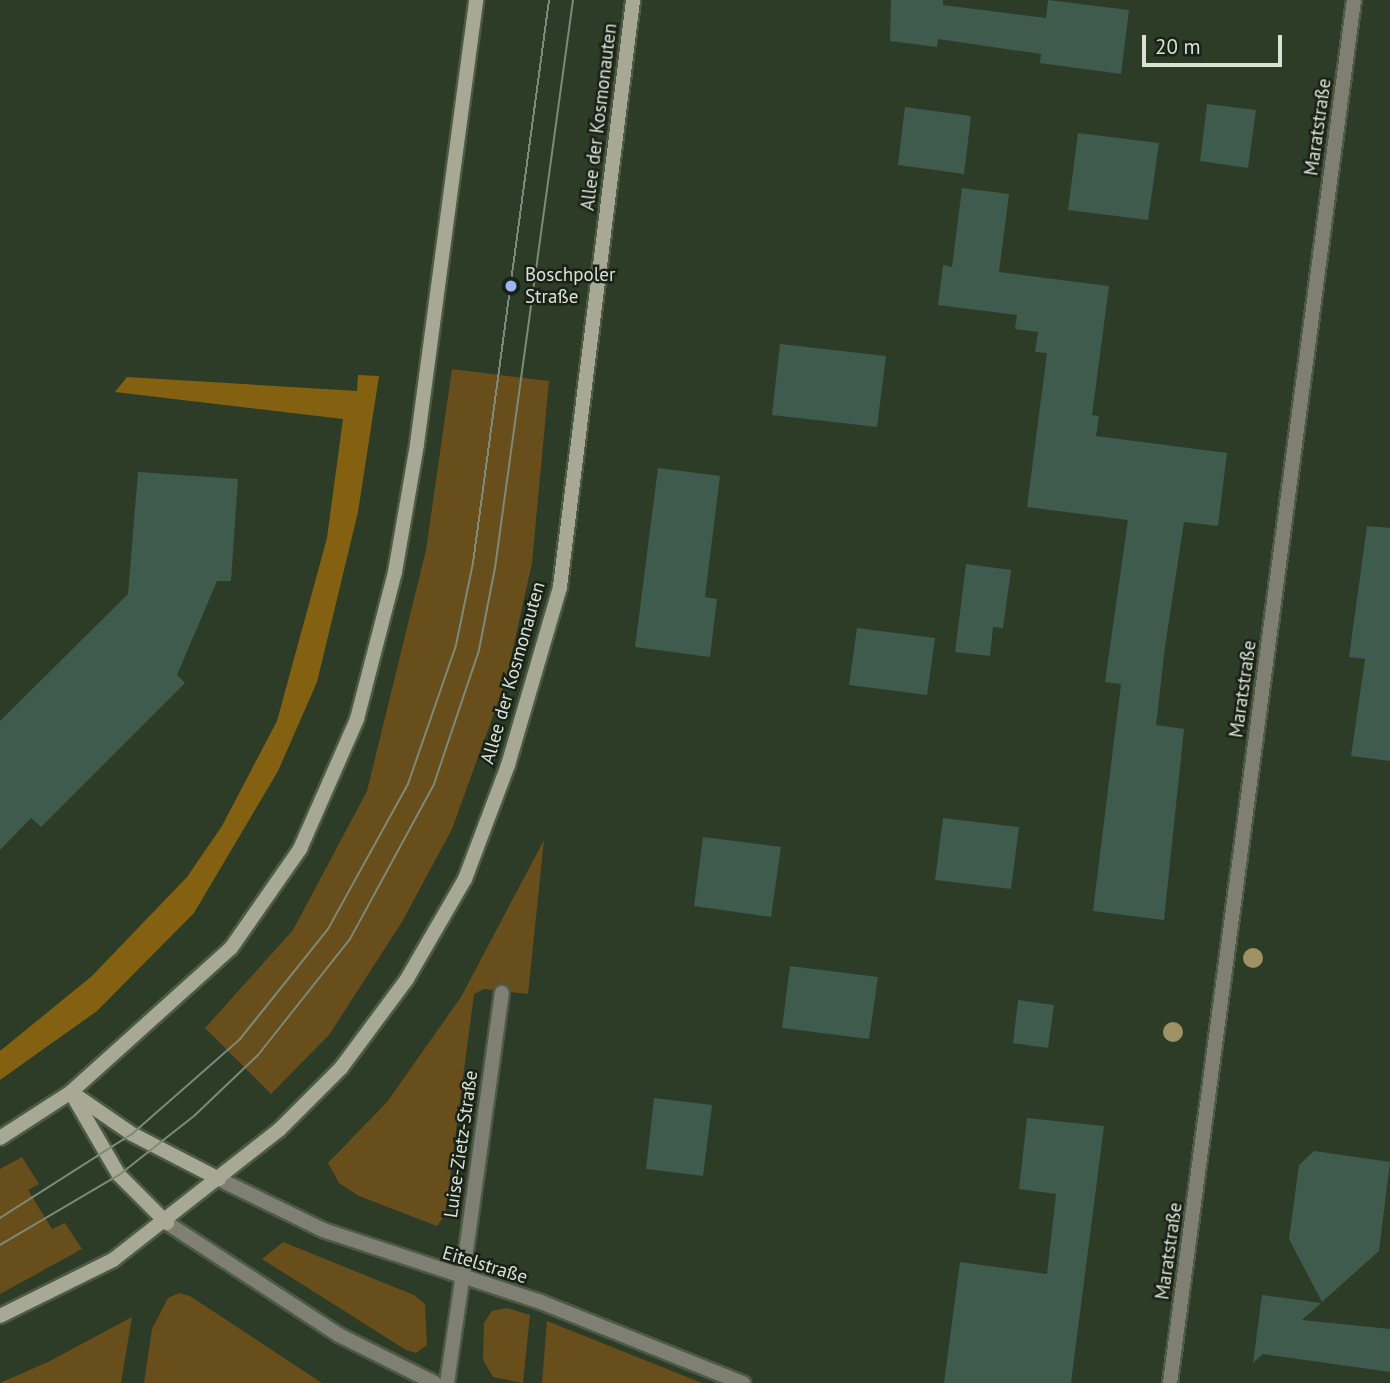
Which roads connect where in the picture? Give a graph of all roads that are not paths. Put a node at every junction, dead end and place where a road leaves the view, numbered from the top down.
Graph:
1 (476, 0) edge
2 (633, 0) edge
3 (1354, 0) edge
4 (502, 993) dead end
5 (71, 1092) junction
6 (0, 1138) edge
7 (219, 1179) junction
8 (167, 1223) junction
9 (462, 1280) junction
10 (0, 1316) edge
11 (435, 1383) edge
12 (447, 1383) edge
13 (743, 1383) edge
14 (1170, 1383) edge

1 - 5 main road
2 - 7 main road, Allee der Kosmonauten
3 - 14 street, Maratstraße
4 - 9 street, Luise-Zietz-Straße
5 - 6 main road
5 - 7 main road
5 - 8 main road
7 - 8 main road, Allee der Kosmonauten
7 - 9 street, Eitelstraße
8 - 10 main road, Allee der Kosmonauten
8 - 11 street
9 - 12 street, Luise-Zietz-Straße
9 - 13 street, Eitelstraße

